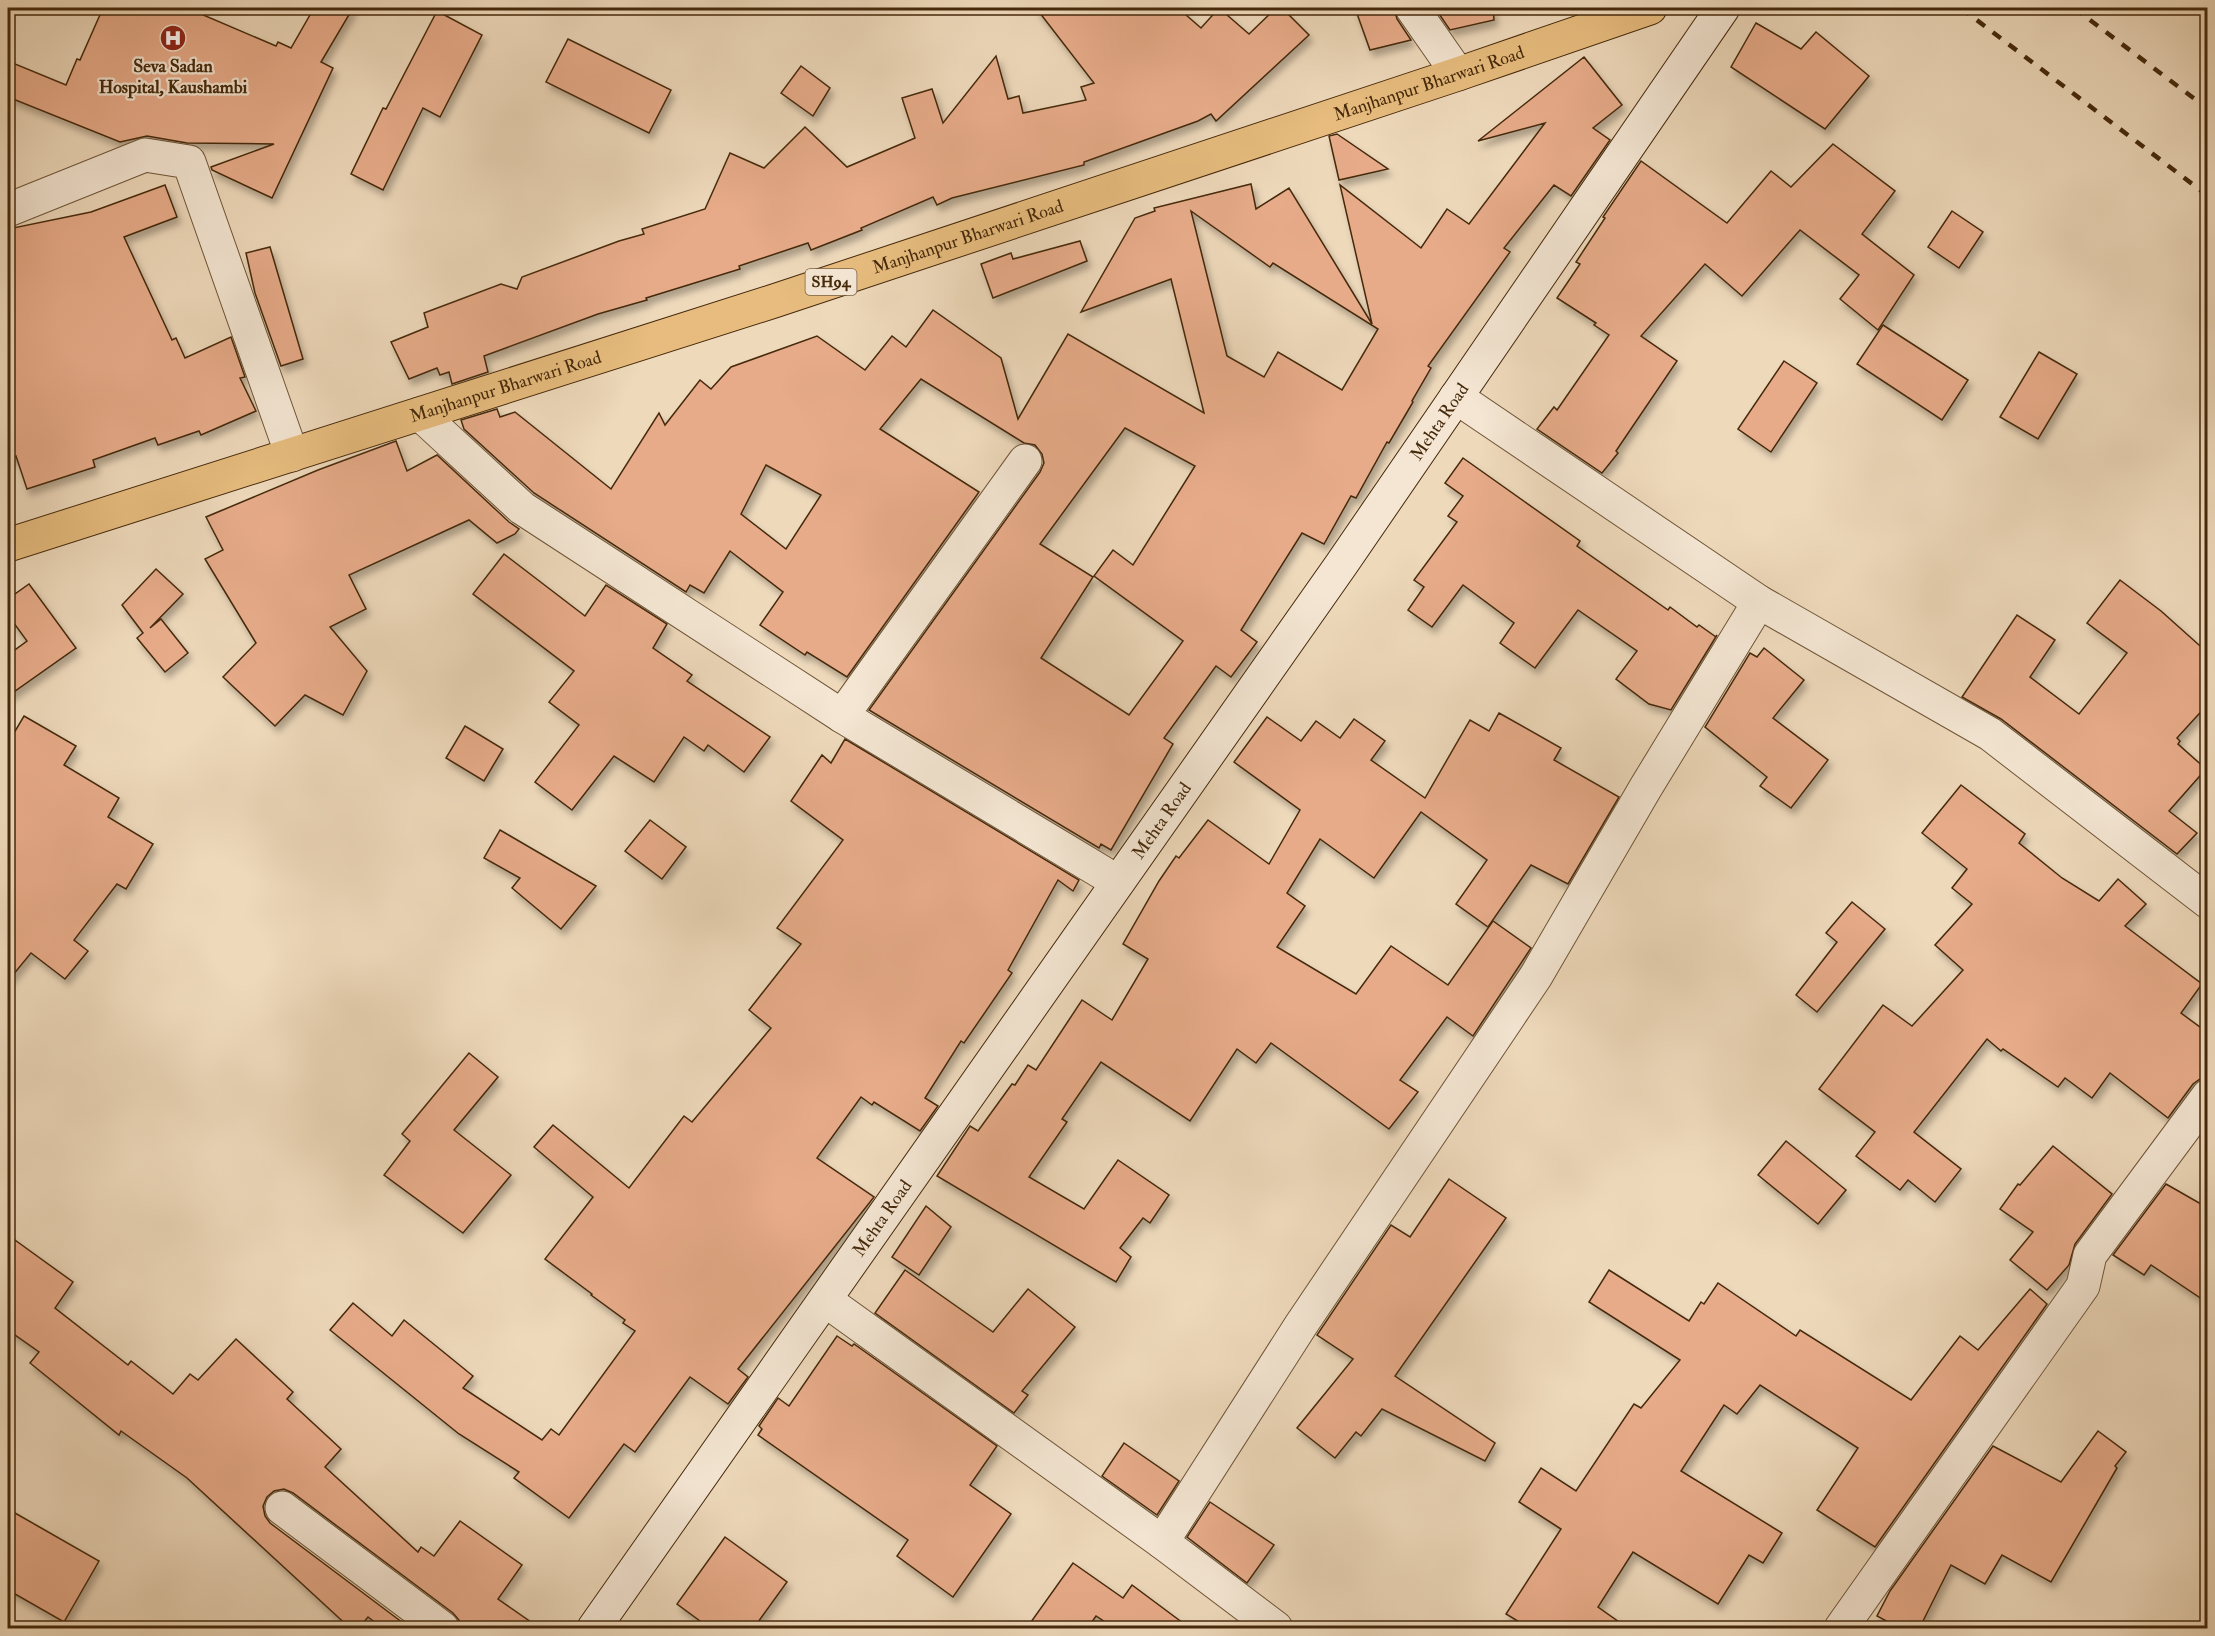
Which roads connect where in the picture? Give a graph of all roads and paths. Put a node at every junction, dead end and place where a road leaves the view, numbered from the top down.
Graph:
1 (1412, 8) edge
2 (1650, 8) edge
3 (1723, 8) edge
4 (1458, 74) junction
5 (8, 210) edge
6 (1456, 397) junction
7 (420, 414) junction
8 (292, 455) junction
9 (1025, 461) dead end
10 (8, 545) edge
11 (1759, 602) junction
12 (842, 716) junction
13 (1118, 882) junction
14 (2208, 903) edge
15 (2208, 1096) edge
16 (825, 1300) junction
17 (282, 1508) dead end
18 (1162, 1542) junction
19 (442, 1629) edge
20 (594, 1629) edge
21 (1276, 1629) edge
22 (1840, 1629) edge

1 - 4 street
2 - 4 main road, Manjhanpur Bharwari Road / SH94
3 - 6 street, Mehta Road
4 - 7 main road, Manjhanpur Bharwari Road / SH94
5 - 8 street
6 - 11 street
6 - 13 street, Mehta Road
7 - 8 main road, Manjhanpur Bharwari Road / SH94
7 - 12 street
8 - 10 main road, Manjhanpur Bharwari Road / SH94
9 - 12 street
11 - 14 street
11 - 18 street
12 - 13 street
13 - 16 street, Mehta Road
15 - 22 street
16 - 18 street
16 - 20 street, Mehta Road
17 - 19 street
18 - 21 street

